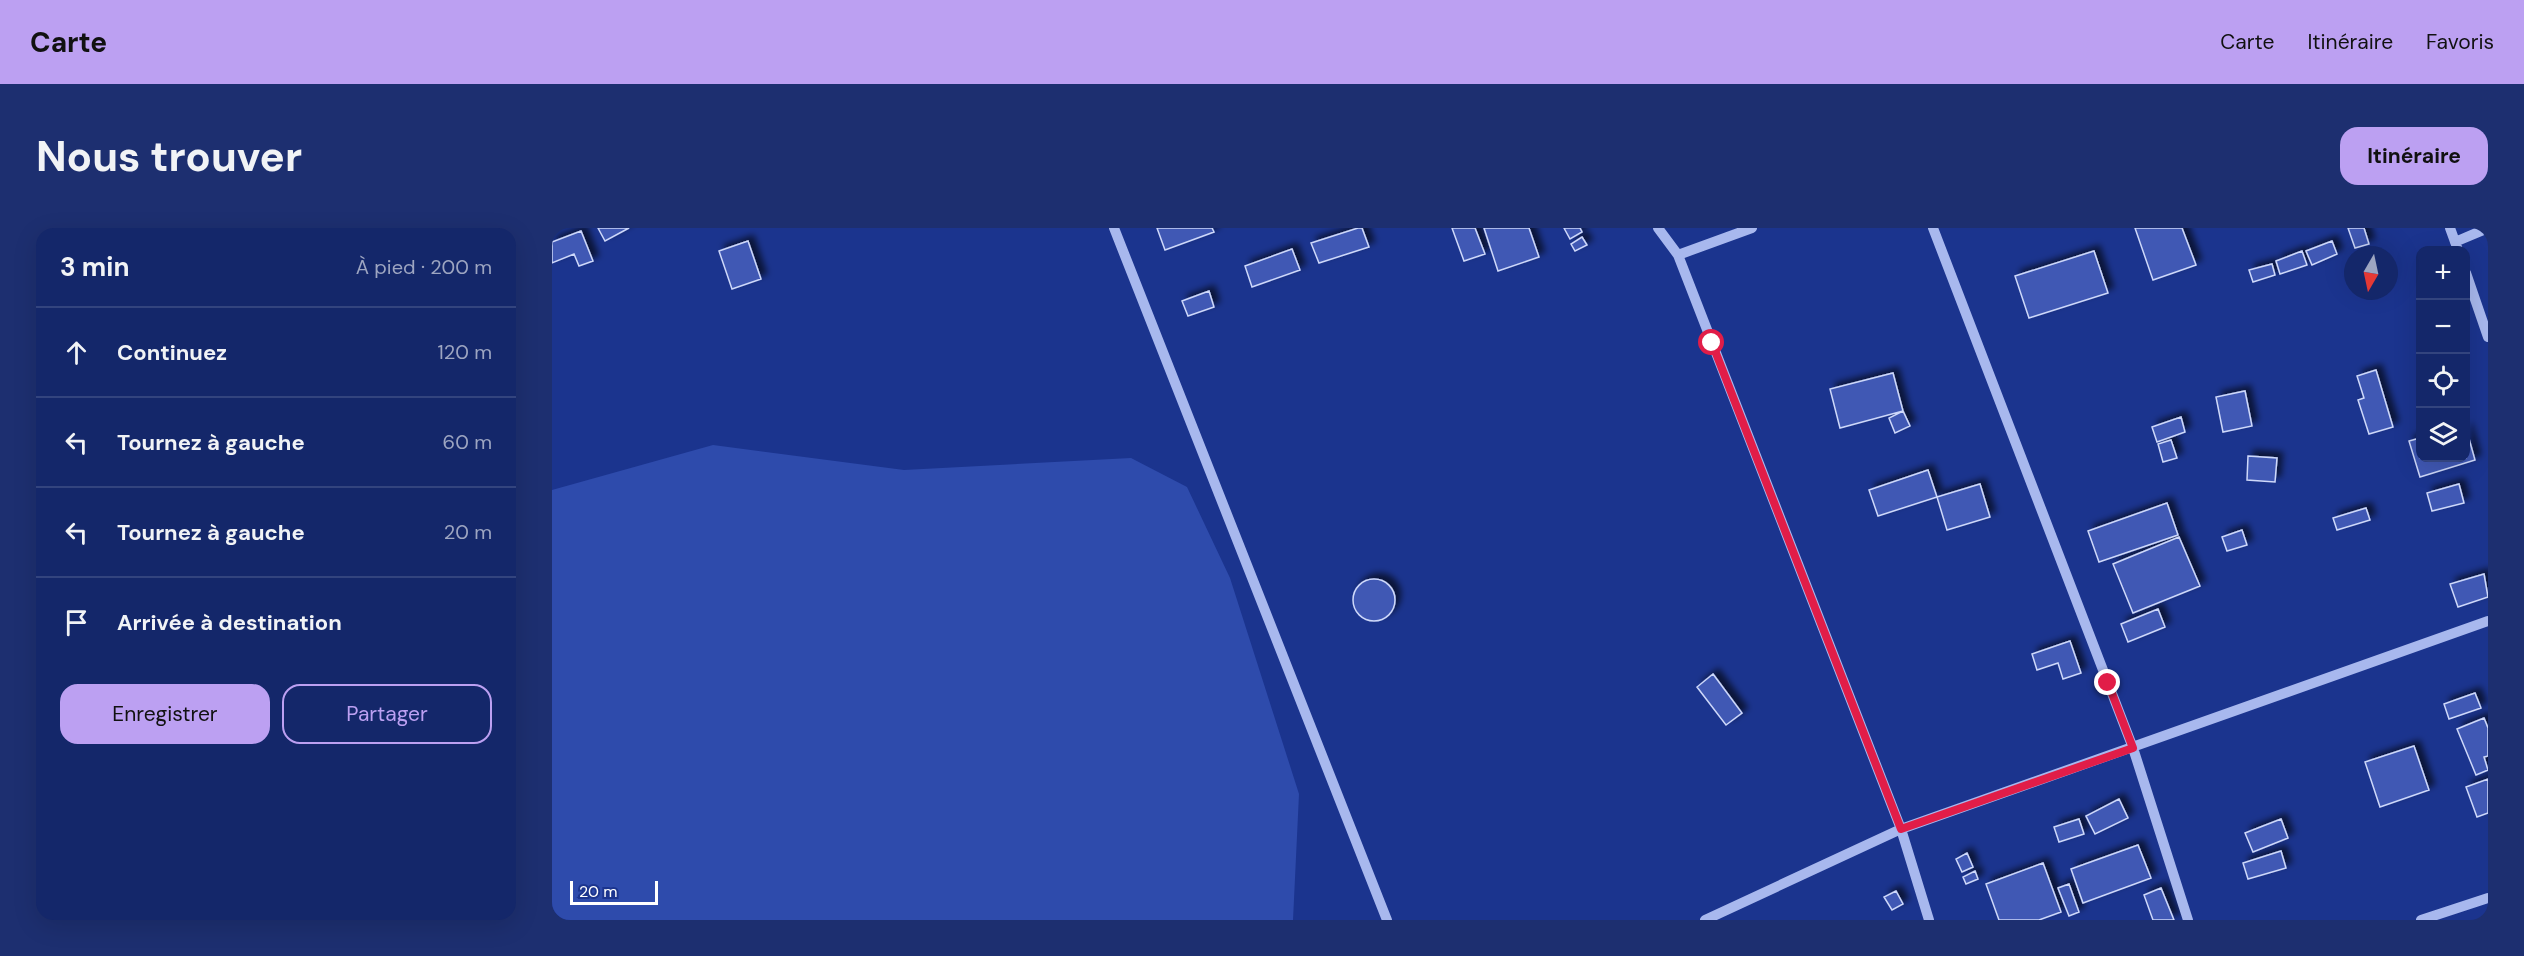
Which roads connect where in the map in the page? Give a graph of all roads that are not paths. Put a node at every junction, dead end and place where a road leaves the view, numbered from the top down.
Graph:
1 (1114, 228) edge
2 (1658, 228) edge
3 (1752, 228) edge
4 (1933, 228) edge
5 (2450, 228) edge
6 (2488, 228) edge
7 (2456, 246) edge
8 (1678, 255) junction
9 (2470, 285) edge
10 (2488, 337) edge
11 (2488, 621) edge
12 (2133, 748) junction
13 (1901, 829) junction
14 (2488, 898) edge
15 (1387, 920) edge
16 (1705, 920) edge
17 (1929, 920) edge
18 (2188, 920) edge
19 (2421, 920) edge

1 - 15 street
2 - 8 street
3 - 8 street
4 - 12 street
5 - 7 street
6 - 7 street
8 - 13 street
9 - 10 street
11 - 12 street
12 - 13 street
12 - 18 street
13 - 16 street
13 - 17 street
14 - 19 street

